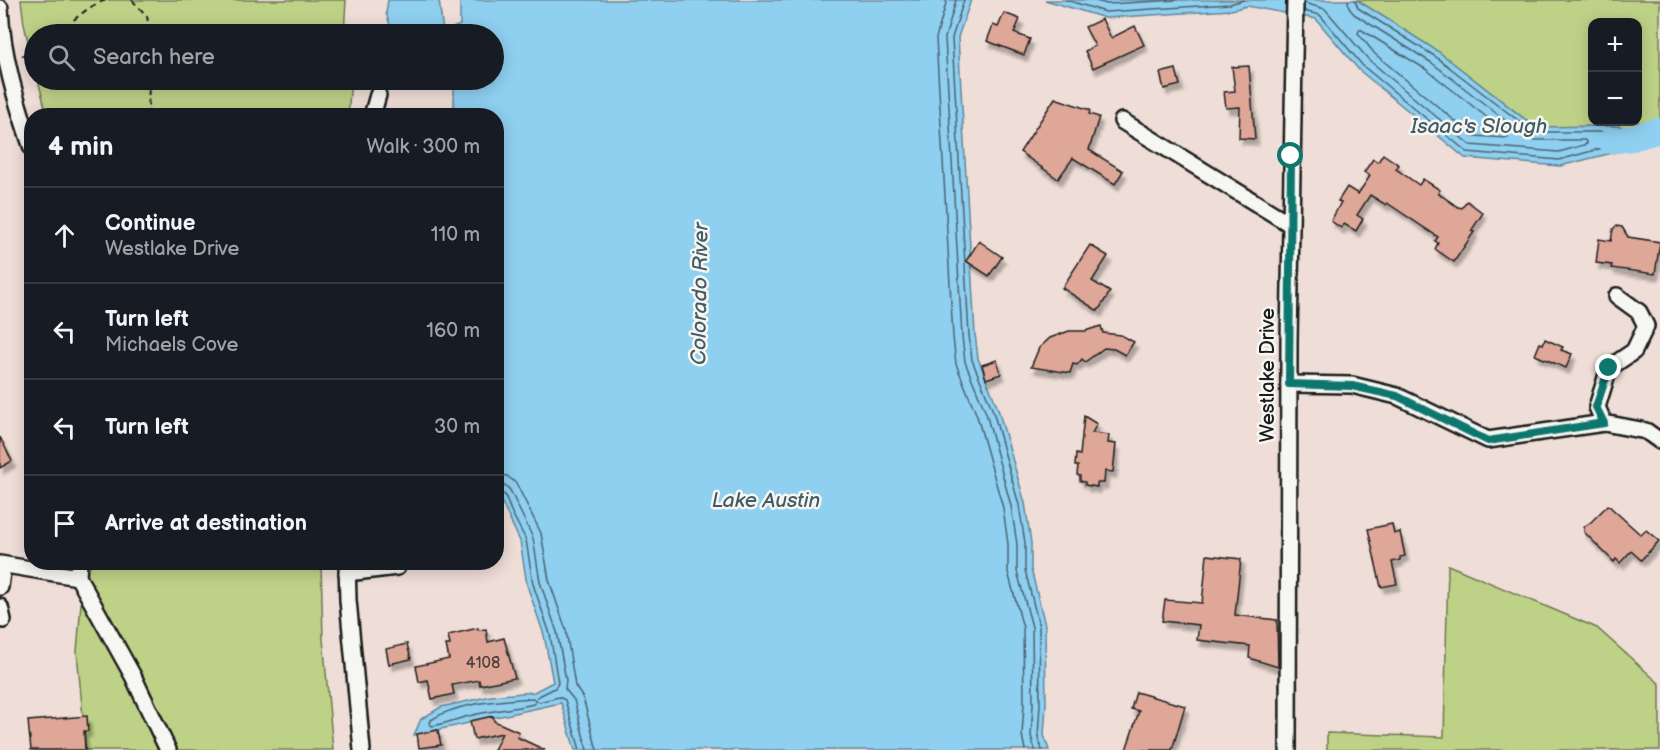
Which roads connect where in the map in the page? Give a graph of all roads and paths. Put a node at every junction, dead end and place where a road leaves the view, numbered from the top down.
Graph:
1 (108, 0) edge
2 (132, 0) edge
3 (1295, 0) edge
4 (0, 8) edge
5 (70, 24) edge
6 (148, 24) edge
7 (149, 90) edge
8 (378, 95) dead end
9 (148, 108) edge
10 (374, 108) edge
11 (1122, 121) dead end
12 (24, 125) edge
13 (1290, 224) junction
14 (1617, 296) dead end
15 (1289, 384) junction
16 (1604, 423) junction
17 (1660, 441) edge
18 (1, 564) edge
19 (24, 566) edge
20 (78, 570) edge
21 (347, 570) edge
22 (0, 587) edge
23 (168, 750) edge
24 (362, 750) edge
25 (1288, 750) edge

1 - 5 path
2 - 6 path
3 - 13 street, Westlake Drive
4 - 12 street
7 - 9 path
8 - 10 street
11 - 13 street
13 - 15 street, Westlake Drive
14 - 16 street
15 - 16 street
15 - 25 street, Westlake Drive
16 - 17 street
18 - 19 street
18 - 22 street
20 - 23 street
21 - 24 street

